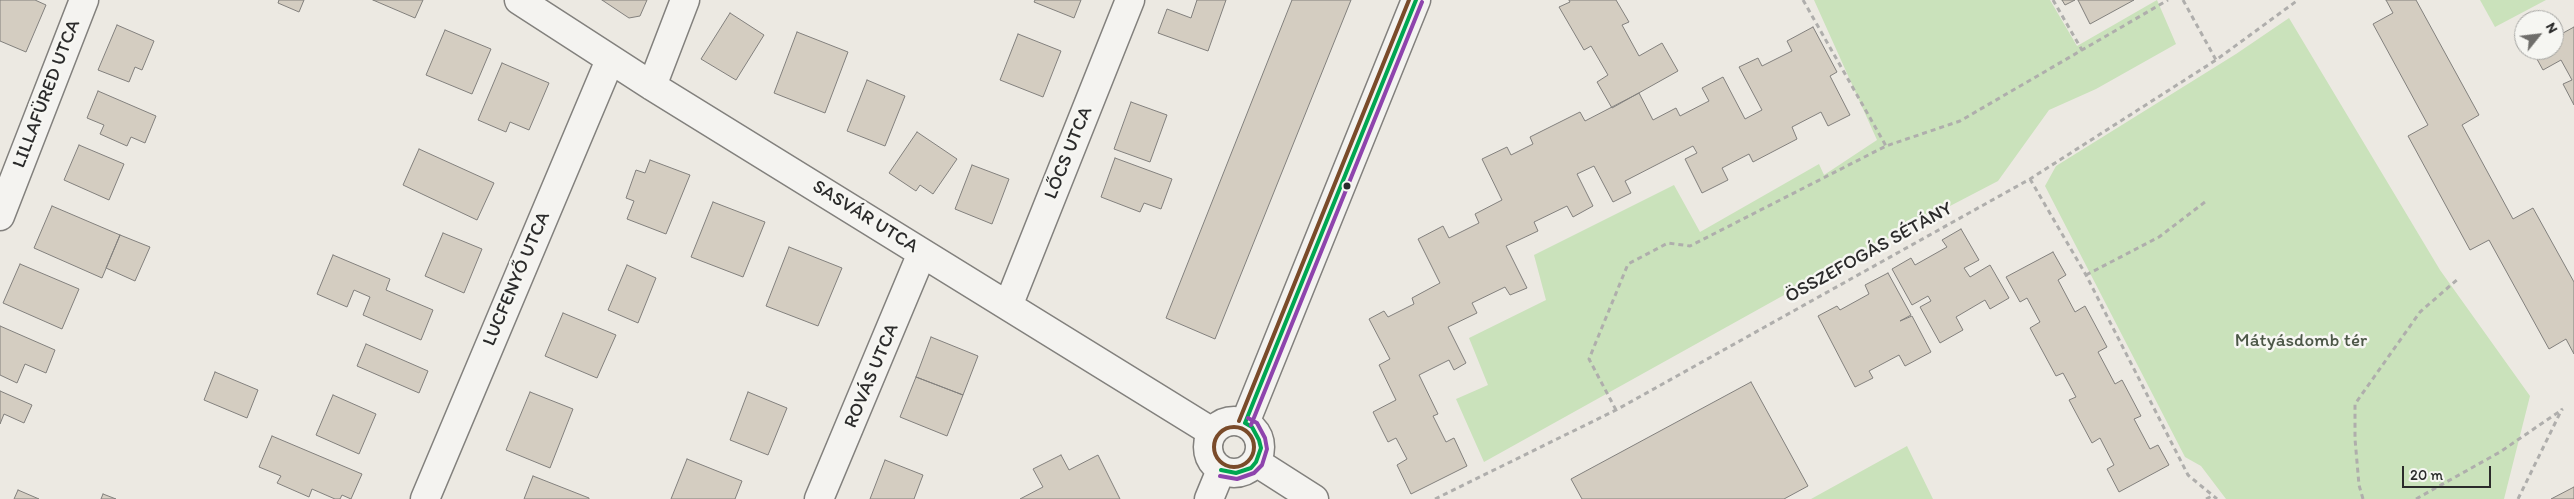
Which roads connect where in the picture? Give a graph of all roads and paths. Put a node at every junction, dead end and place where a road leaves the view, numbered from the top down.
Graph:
1 (84, 0) edge
2 (519, 0) edge
3 (685, 0) edge
4 (1130, 0) edge
5 (1416, 0) edge
6 (1803, 0) edge
7 (2053, 0) edge
8 (2168, 0) edge
9 (2182, 0) edge
10 (2298, 0) edge
11 (2082, 50) junction
12 (610, 60) junction
13 (2216, 60) junction
14 (652, 86) junction
15 (1886, 146) junction
16 (2030, 179) junction
17 (2205, 202) dead end
18 (0, 216) edge
19 (922, 252) junction
20 (2086, 276) junction
21 (2459, 278) dead end
22 (1008, 306) junction
23 (1616, 410) junction
24 (1245, 423) junction
25 (1212, 432) junction
26 (1256, 462) junction
27 (1221, 470) junction
28 (2214, 495) junction
29 (425, 499) edge
30 (820, 499) edge
31 (1209, 499) edge
32 (1314, 499) edge
33 (1435, 499) edge
34 (2206, 499) edge
35 (2217, 499) edge
36 (2363, 499) edge
37 (2416, 499) edge
38 (2518, 499) edge

1 - 18 street, LILLAFÜRED UTCA
2 - 12 street, SASVÁR UTCA
3 - 14 street
4 - 22 street, LŐCS UTCA
5 - 24 street
6 - 15 path
7 - 11 path
8 - 11 path
9 - 13 path
10 - 13 path, ÖSSZEFOGÁS SÉTÁNY
11 - 15 path
12 - 14 street, SASVÁR UTCA
12 - 29 street, LUCFENYŐ UTCA
13 - 16 path, ÖSSZEFOGÁS SÉTÁNY
14 - 19 street, SASVÁR UTCA
15 - 23 path
16 - 20 path
16 - 23 path, ÖSSZEFOGÁS SÉTÁNY
17 - 20 path
19 - 22 street, SASVÁR UTCA
19 - 30 street, ROVÁS UTCA
20 - 28 path
21 - 36 path
22 - 25 street, SASVÁR UTCA
23 - 33 path, ÖSSZEFOGÁS SÉTÁNY
24 - 25 street
24 - 26 street
25 - 27 street
26 - 27 street
26 - 32 street
27 - 31 street
28 - 34 path
28 - 35 path
37 - 38 path

